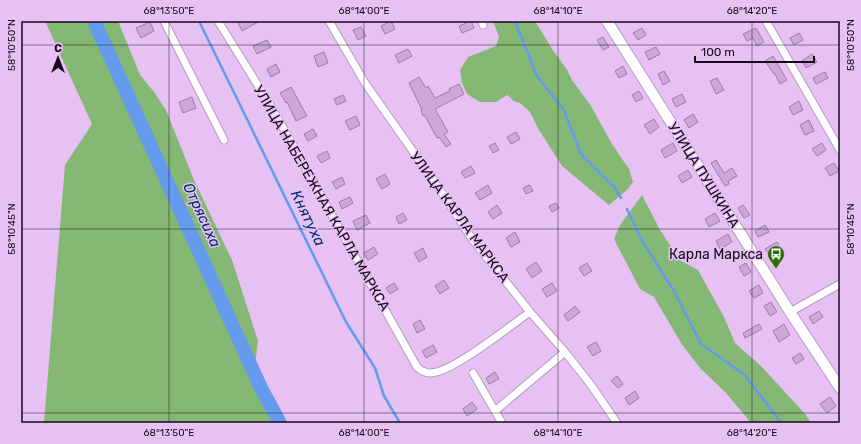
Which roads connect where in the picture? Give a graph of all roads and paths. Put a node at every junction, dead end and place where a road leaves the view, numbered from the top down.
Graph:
1 (164, 21) edge
2 (218, 21) edge
3 (330, 21) edge
4 (607, 21) edge
5 (766, 21) edge
6 (224, 140) dead end
7 (840, 150) edge
8 (840, 284) edge
9 (530, 312) junction
10 (790, 312) junction
11 (565, 352) junction
12 (473, 373) dead end
13 (840, 388) edge
14 (495, 410) junction
15 (502, 423) edge
16 (617, 423) edge

1 - 6 street
2 - 9 street, УЛИЦА НАБЕРЕЖНАЯ КАРЛА МАРКСА
3 - 9 street, УЛИЦА КАРЛА МАРКСА
4 - 10 street, УЛИЦА ПУШКИНА
5 - 7 street
8 - 10 street
9 - 11 street, УЛИЦА КАРЛА МАРКСА
10 - 13 street, УЛИЦА ПУШКИНА
11 - 14 street
11 - 16 street, УЛИЦА КАРЛА МАРКСА
12 - 14 street
14 - 15 street

